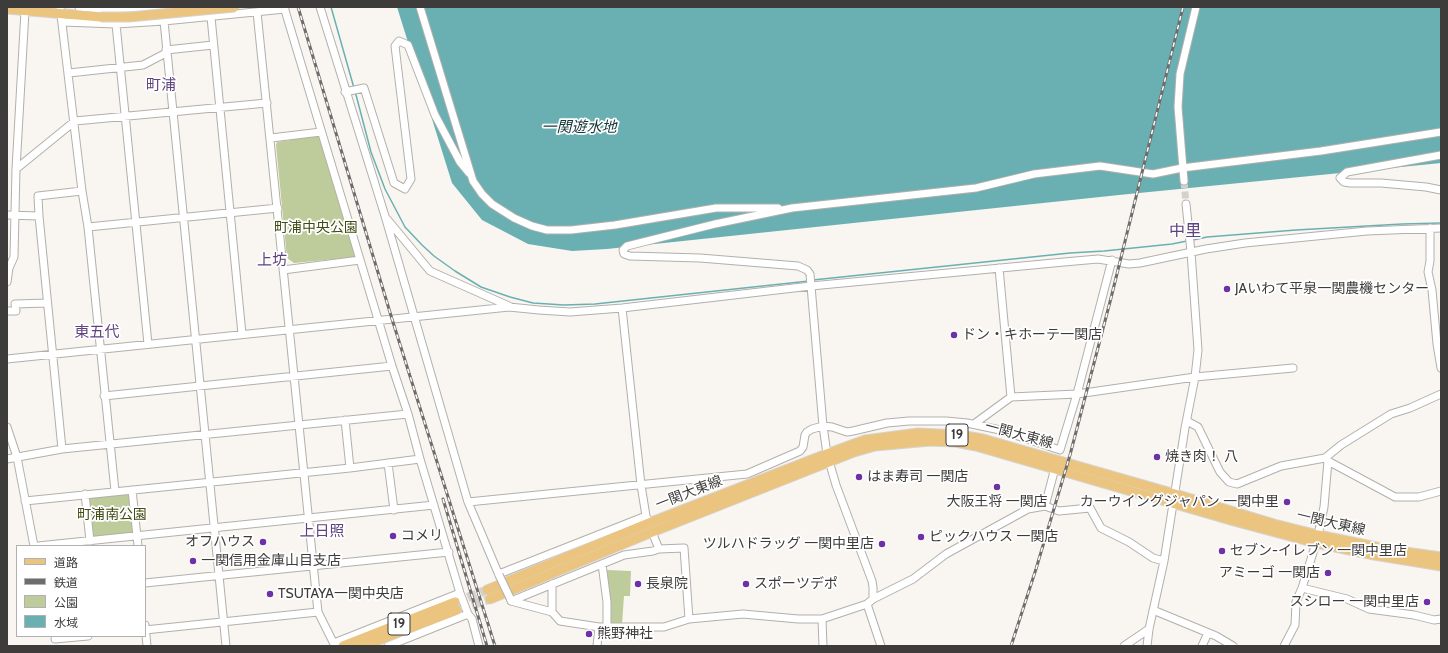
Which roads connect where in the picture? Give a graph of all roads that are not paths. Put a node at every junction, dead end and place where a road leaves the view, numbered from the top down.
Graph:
1 (79, 7) edge
2 (162, 7) edge
3 (210, 7) edge
4 (235, 7) edge
5 (320, 7) edge
6 (420, 7) edge
7 (1196, 7) edge
8 (284, 8) edge
9 (7, 9) edge
10 (29, 10) edge
11 (258, 12) junction
12 (61, 14) edge
13 (210, 16) junction
14 (164, 21) junction
15 (116, 24) junction
16 (213, 46) junction
17 (166, 51) junction
18 (120, 68) junction
19 (68, 73) junction
20 (348, 92) junction
21 (267, 103) junction
22 (220, 107) junction
23 (172, 112) junction
24 (126, 117) junction
25 (75, 121) junction
26 (321, 132) junction
27 (1441, 132) edge
28 (271, 138) junction
29 (1441, 155) edge
30 (1182, 168) junction
31 (16, 169) junction
32 (471, 175) junction
33 (1184, 181) tunnel mouth
34 (1441, 190) edge
35 (82, 191) junction
36 (1186, 204) tunnel mouth
37 (278, 208) junction
38 (792, 208) junction
39 (230, 213) junction
40 (7, 215) edge
41 (15, 215) junction
42 (38, 216) junction
43 (385, 216) junction
44 (184, 218) junction
45 (136, 222) junction
46 (88, 227) junction
47 (1430, 228) junction
48 (1441, 228) edge
49 (1191, 252) junction
50 (360, 260) junction
51 (1112, 260) junction
52 (999, 268) junction
53 (283, 270) junction
54 (7, 282) edge
55 (811, 285) junction
56 (47, 303) junction
57 (509, 306) junction
58 (622, 308) junction
59 (7, 311) edge
60 (414, 317) junction
61 (378, 320) junction
62 (290, 330) junction
63 (242, 334) junction
64 (196, 340) junction
65 (148, 344) junction
66 (100, 348) junction
67 (53, 354) junction
68 (7, 359) edge
69 (392, 366) junction
70 (1293, 368) dead end
71 (1441, 368) edge
72 (295, 377) junction
73 (1195, 377) junction
74 (200, 386) junction
75 (1077, 394) junction
76 (1441, 394) edge
77 (104, 396) junction
78 (1011, 397) junction
79 (408, 414) junction
80 (345, 420) junction
81 (1187, 421) junction
82 (299, 424) junction
83 (974, 424) junction
84 (823, 426) junction
85 (7, 427) edge
86 (205, 434) junction
87 (110, 444) junction
88 (62, 449) junction
89 (828, 457) junction
90 (17, 458) junction
91 (7, 459) edge
92 (420, 459) junction
93 (1326, 459) junction
94 (388, 463) junction
95 (350, 468) junction
96 (1054, 468) junction
97 (304, 473) junction
98 (210, 482) junction
99 (641, 485) junction
100 (132, 490) junction
101 (1441, 490) edge
102 (115, 491) junction
103 (86, 494) junction
104 (1175, 498) junction
105 (25, 501) junction
106 (468, 502) junction
107 (434, 505) junction
108 (1044, 506) junction
109 (394, 510) junction
110 (309, 518) junction
111 (649, 524) junction
112 (215, 528) junction
113 (137, 536) junction
114 (1317, 539) junction
115 (90, 541) junction
116 (34, 545) edge
117 (48, 545) edge
118 (138, 545) edge
119 (659, 549) junction
120 (449, 552) junction
121 (1441, 558) edge
122 (1164, 561) junction
123 (602, 564) junction
124 (314, 566) junction
125 (1441, 566) edge
126 (219, 574) junction
127 (499, 575) junction
128 (146, 582) edge
129 (552, 584) junction
130 (1302, 588) junction
131 (460, 593) junction
132 (488, 594) tunnel mouth
133 (510, 600) junction
134 (870, 602) junction
135 (1154, 610) junction
136 (318, 612) junction
137 (552, 612) junction
138 (468, 614) junction
139 (689, 619) junction
140 (822, 619) junction
141 (1441, 620) edge
142 (224, 623) junction
143 (599, 627) junction
144 (607, 627) junction
145 (1149, 629) junction
146 (146, 630) edge
147 (1208, 633) junction
148 (80, 637) edge
149 (54, 640) edge
150 (335, 645) edge
151 (226, 646) edge
152 (343, 646) edge
153 (363, 646) edge
154 (388, 646) edge
155 (479, 646) edge
156 (597, 646) edge
157 (823, 646) edge
158 (881, 646) edge
159 (1124, 646) edge
160 (1147, 646) edge
161 (1202, 646) edge
162 (1233, 646) edge
163 (1284, 646) edge

1 - 2 street
3 - 13 street
4 - 12 main road, bridge
5 - 20 street
6 - 32 street
7 - 30 street
8 - 11 street
8 - 26 street
9 - 10 main road
10 - 12 main road
10 - 31 street
11 - 13 street
11 - 21 street
12 - 15 street
12 - 19 street
13 - 14 street
13 - 16 street
14 - 15 street
14 - 17 street
15 - 18 street
16 - 17 street
16 - 22 street
17 - 18 street
17 - 23 street
18 - 19 street
18 - 24 street
19 - 25 street
20 - 32 street
20 - 43 street
21 - 22 street
21 - 28 street
22 - 23 street
22 - 39 street
23 - 24 street
23 - 44 street
24 - 25 street
24 - 45 street
25 - 31 street
25 - 35 street
26 - 28 street
26 - 50 street
27 - 30 street
28 - 37 street
29 - 34 street
30 - 33 street
30 - 38 street
31 - 41 street
32 - 38 street
35 - 42 street
35 - 46 street
36 - 49 street
37 - 39 street
37 - 53 street
38 - 55 street
39 - 44 street
39 - 63 street
40 - 41 street
41 - 42 street
41 - 54 street
42 - 56 street
43 - 57 street
43 - 60 street
44 - 45 street
44 - 64 street
45 - 46 street
45 - 65 street
46 - 66 street
47 - 48 street
47 - 49 street
47 - 71 street
49 - 51 street
49 - 73 street
50 - 53 street
50 - 61 street
51 - 52 street
51 - 75 street
52 - 55 street
52 - 78 street
53 - 62 street
55 - 58 street
55 - 84 street
56 - 59 street
56 - 67 street
57 - 58 street
57 - 60 street
58 - 99 street
60 - 61 street
60 - 106 street
61 - 62 street
61 - 69 street
62 - 63 street
62 - 72 street
63 - 64 street
64 - 65 street
64 - 74 street
65 - 66 street
66 - 67 street
66 - 77 street
67 - 68 street
67 - 88 street
69 - 72 street
69 - 79 street
70 - 73 street
72 - 74 street
72 - 82 street
73 - 75 street
73 - 81 street
74 - 77 street
74 - 86 street
75 - 78 street
75 - 83 street
76 - 93 street
77 - 87 street
78 - 83 street
79 - 80 street
79 - 92 street
80 - 82 street
80 - 95 street
81 - 93 street
81 - 104 street
82 - 86 street
82 - 97 street
83 - 84 street
84 - 89 street
84 - 99 street
85 - 90 street
86 - 87 street
86 - 98 street
87 - 88 street
87 - 102 street
88 - 90 street
89 - 96 main road, 一関大東線 / 19
89 - 104 main road, 一関大東線 / 19
89 - 111 main road, 一関大東線 / 19
89 - 134 street
90 - 91 street
90 - 105 street
92 - 94 street
92 - 107 street
93 - 101 street
93 - 114 street
94 - 95 street
94 - 109 street
95 - 97 street
96 - 104 main road, 一関大東線 / 19
96 - 108 street
97 - 98 street
97 - 110 street
98 - 100 street
98 - 112 street
99 - 106 street
99 - 111 street
100 - 102 street
100 - 113 street
102 - 103 street
103 - 105 street
103 - 115 street
104 - 114 main road, 一関大東線 / 19
104 - 122 street
105 - 116 street
106 - 127 street
107 - 109 street
107 - 120 street
108 - 122 street
108 - 134 street
109 - 110 street
110 - 112 street
110 - 124 street
111 - 119 street
111 - 127 street
111 - 132 main road, 一関大東線 / 19
112 - 113 street
112 - 126 street
113 - 115 street
113 - 118 street
114 - 121 main road, 一関大東線 / 19
114 - 125 main road, 一関大東線 / 19
114 - 130 street
115 - 117 street
119 - 123 street
119 - 139 street
120 - 124 street
120 - 131 street
122 - 135 street
123 - 129 street
123 - 144 street
124 - 126 street
124 - 136 street
126 - 128 street
126 - 142 street
127 - 133 street, bridge
129 - 133 street
129 - 137 street
130 - 141 street
130 - 163 street
131 - 138 street
131 - 150 street
133 - 137 street
134 - 140 street
134 - 158 street
135 - 145 street
135 - 147 street
136 - 142 street
136 - 150 street
137 - 143 street
138 - 154 street
138 - 155 street
139 - 140 street
139 - 144 street
140 - 157 street
142 - 146 street
142 - 151 street
143 - 144 street
143 - 156 street
145 - 159 street
145 - 160 street
147 - 161 street
147 - 162 street
148 - 149 street
152 - 153 main road, 19

